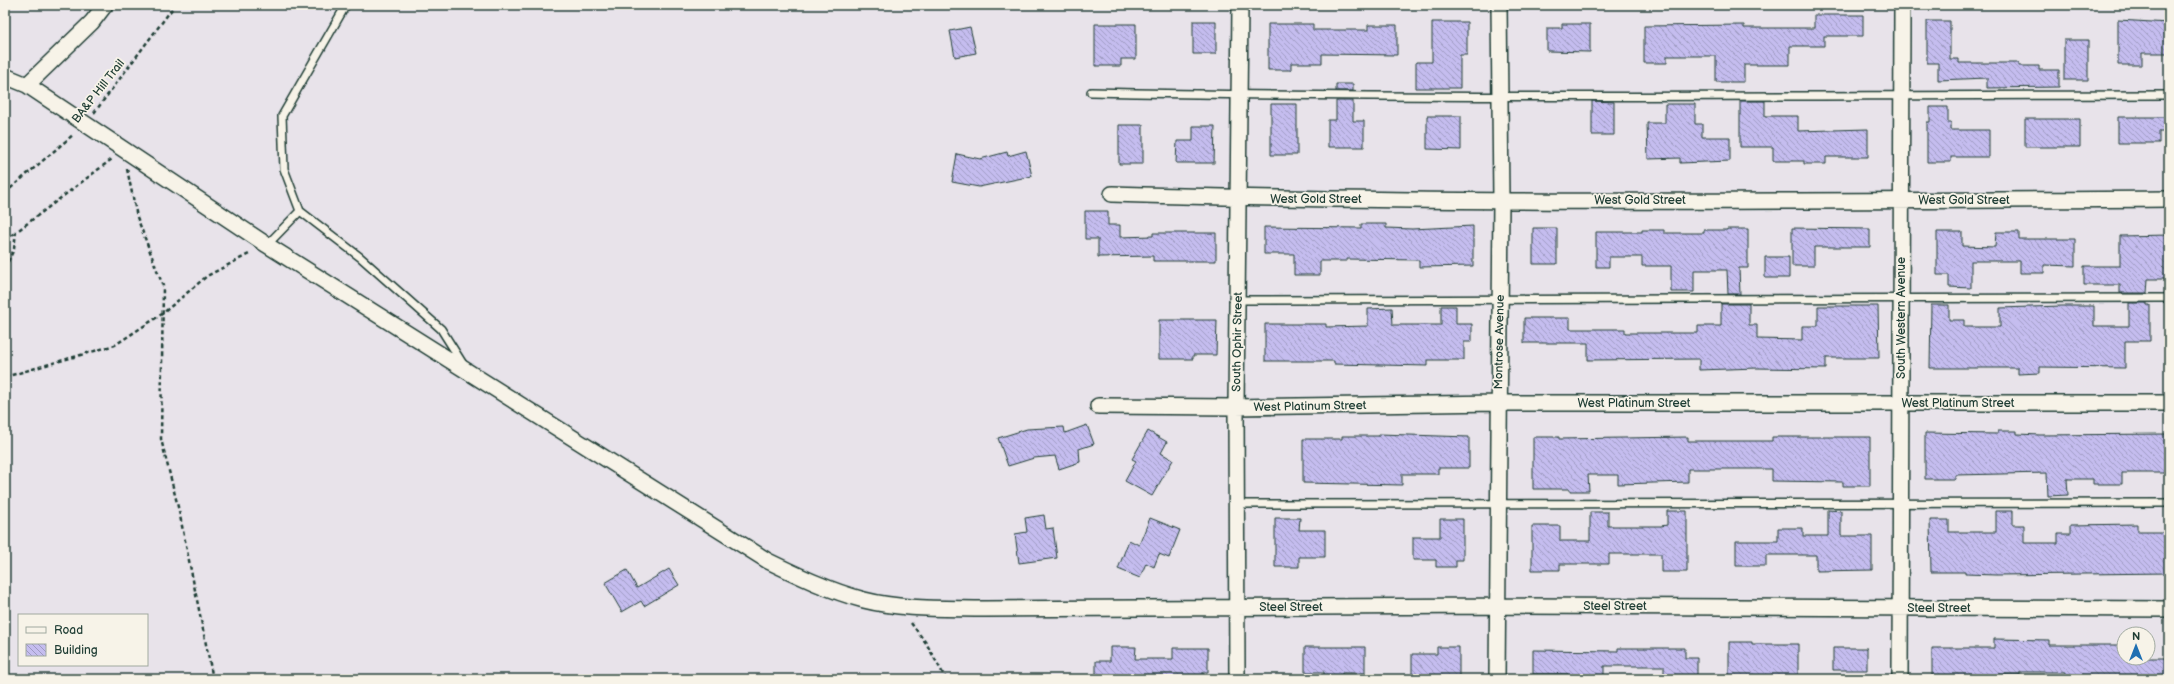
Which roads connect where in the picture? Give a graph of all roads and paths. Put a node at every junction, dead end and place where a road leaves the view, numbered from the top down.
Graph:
1 (105, 5) edge
2 (175, 5) edge
3 (346, 5) edge
4 (1240, 5) edge
5 (1499, 5) edge
6 (1902, 5) edge
7 (5, 76) edge
8 (27, 85) junction
9 (1091, 92) dead end
10 (1240, 95) junction
11 (1902, 95) junction
12 (2169, 95) edge
13 (1500, 96) junction
14 (84, 125) junction
15 (123, 150) junction
16 (5, 193) edge
17 (1112, 194) dead end
18 (1239, 198) junction
19 (2169, 199) edge
20 (1501, 200) junction
21 (1902, 200) junction
22 (300, 211) junction
23 (16, 232) junction
24 (5, 240) edge
25 (267, 245) junction
26 (5, 268) edge
27 (2169, 298) edge
28 (1500, 299) junction
29 (1901, 299) junction
30 (1238, 300) junction
31 (162, 314) junction
32 (466, 369) junction
33 (5, 377) edge
34 (1498, 403) junction
35 (1901, 403) junction
36 (2169, 403) edge
37 (1098, 406) dead end
38 (1236, 407) junction
39 (1900, 503) junction
40 (1236, 504) junction
41 (1498, 504) junction
42 (2169, 504) edge
43 (897, 605) junction
44 (1497, 606) junction
45 (1236, 607) junction
46 (1900, 608) junction
47 (2169, 609) edge
48 (213, 679) edge
49 (946, 679) edge
50 (1237, 679) edge
51 (1497, 679) edge
52 (1900, 679) edge

1 - 8 street
2 - 14 path, BA&P Hill Trail
3 - 22 lane
4 - 10 street, South Ophir Street
5 - 13 street, Montrose Avenue
6 - 11 street, South Western Avenue
7 - 8 street, Steel Street
8 - 14 street, Steel Street
9 - 10 lane
10 - 13 lane
10 - 18 street, South Ophir Street
11 - 12 lane
11 - 13 lane
11 - 21 street, South Western Avenue
13 - 20 street, Montrose Avenue
14 - 15 street, Steel Street
14 - 16 path, BA&P Hill Trail
15 - 23 path
15 - 25 street, Steel Street
15 - 31 path
17 - 18 street, West Gold Street
18 - 20 street, West Gold Street
18 - 30 street, South Ophir Street
19 - 21 street, West Gold Street
20 - 21 street, West Gold Street
20 - 28 street, Montrose Avenue
21 - 29 street, South Western Avenue
22 - 25 lane
22 - 32 lane
23 - 24 path
23 - 26 path
25 - 31 path
25 - 32 street, Steel Street
27 - 29 lane
28 - 29 lane
28 - 30 lane
28 - 34 street, Montrose Avenue
29 - 35 street, South Western Avenue
30 - 38 street, South Ophir Street
31 - 33 path
31 - 48 path
32 - 43 street, Steel Street
34 - 35 street, West Platinum Street
34 - 38 street, West Platinum Street
34 - 41 street, Montrose Avenue
35 - 36 street, West Platinum Street
35 - 39 street, South Western Avenue
37 - 38 street, West Platinum Street
38 - 40 street, South Ophir Street
39 - 41 lane
39 - 42 lane
39 - 46 street, South Western Avenue
40 - 41 lane
40 - 45 street, South Ophir Street
41 - 44 street, Montrose Avenue
43 - 45 street, Steel Street
43 - 49 path
44 - 45 street, Steel Street
44 - 46 street, Steel Street
44 - 51 street, Montrose Avenue
45 - 50 street, South Ophir Street
46 - 47 street, Steel Street
46 - 52 street, South Western Avenue

